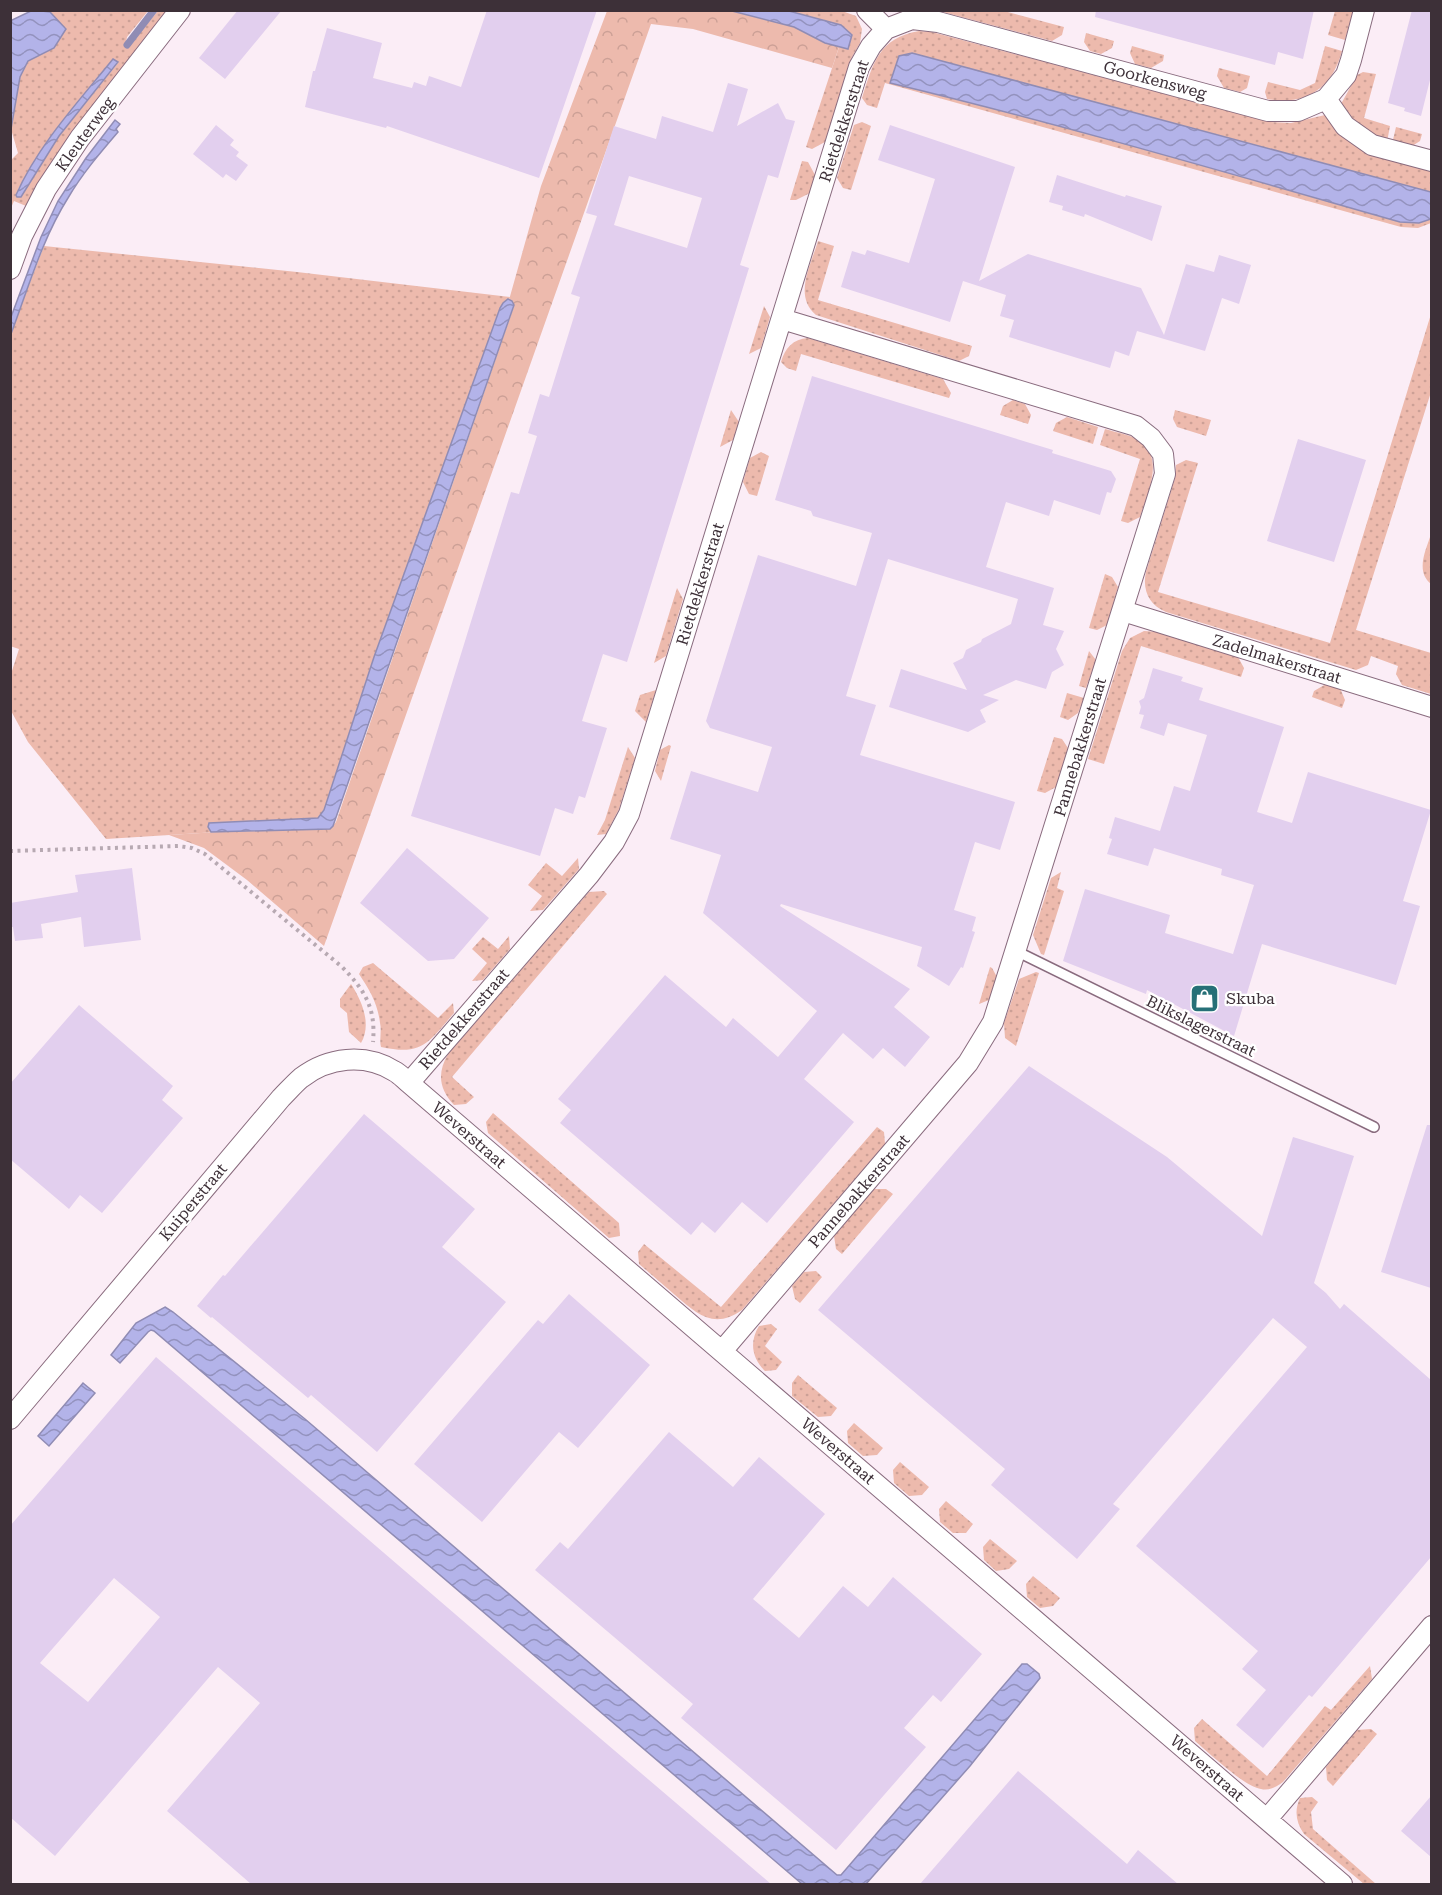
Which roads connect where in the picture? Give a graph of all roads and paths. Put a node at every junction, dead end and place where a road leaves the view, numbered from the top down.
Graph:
1 (180, 10) edge
2 (867, 10) edge
3 (1364, 10) edge
4 (886, 28) junction
5 (1326, 99) junction
6 (1431, 161) edge
7 (10, 269) edge
8 (782, 319) junction
9 (1123, 611) junction
10 (1431, 707) edge
11 (10, 851) edge
12 (1016, 951) junction
13 (371, 1061) junction
14 (409, 1083) junction
15 (1374, 1127) dead end
16 (722, 1351) junction
17 (10, 1419) edge
18 (1431, 1626) edge
19 (1267, 1819) junction
20 (1342, 1884) edge

1 - 7 street, Kleuterweg
2 - 4 street
3 - 5 street
4 - 5 street, Goorkensweg
4 - 8 street, Rietdekkerstraat
5 - 6 street
8 - 9 street, Pannebakkerstraat
8 - 14 street, Rietdekkerstraat
9 - 10 street, Zadelmakerstraat
9 - 12 street, Pannebakkerstraat
11 - 13 path
12 - 15 lane, Blikslagerstraat
12 - 16 street, Pannebakkerstraat
13 - 14 street, Kuiperstraat
13 - 17 street, Kuiperstraat
14 - 16 street, Weverstraat
16 - 19 street, Weverstraat
18 - 19 street
19 - 20 street, Weverstraat

